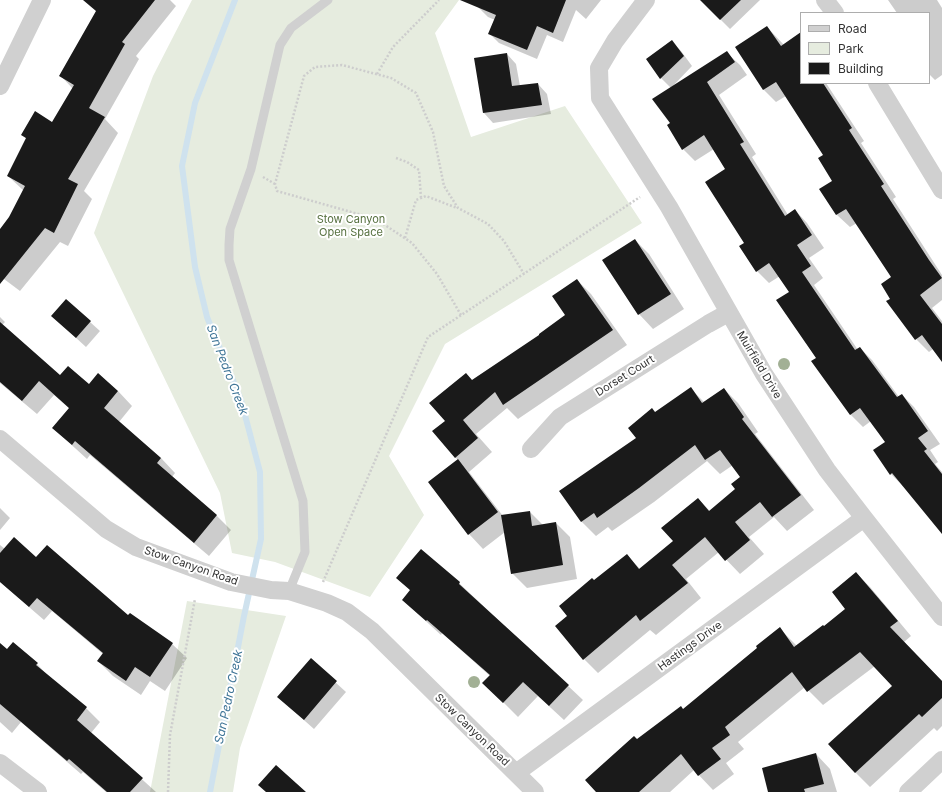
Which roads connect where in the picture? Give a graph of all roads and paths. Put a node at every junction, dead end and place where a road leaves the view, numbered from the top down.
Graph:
1 (42, 0) edge
2 (328, 0) edge
3 (439, 0) edge
4 (646, 0) edge
5 (826, 0) edge
6 (833, 12) edge
7 (376, 74) junction
8 (878, 84) edge
9 (0, 86) edge
10 (396, 158) dead end
11 (656, 187) junction
12 (942, 190) edge
13 (421, 198) junction
14 (458, 208) junction
15 (405, 238) junction
16 (524, 274) junction
17 (728, 313) junction
18 (461, 315) junction
19 (0, 439) edge
20 (530, 449) dead end
21 (864, 518) junction
22 (289, 591) junction
23 (195, 599) dead end
24 (316, 599) junction
25 (942, 617) edge
26 (942, 760) edge
27 (0, 763) edge
28 (516, 773) junction
29 (38, 792) edge
30 (168, 792) edge
31 (535, 792) edge
32 (908, 792) edge

1 - 9 street
2 - 22 lane
3 - 7 path
4 - 11 street, Muirfield Drive
5 - 6 street
7 - 14 path
7 - 15 path
8 - 12 street
10 - 13 path
11 - 16 path
11 - 17 street, Muirfield Drive
13 - 14 path
13 - 15 path
14 - 16 path
15 - 18 path
16 - 18 path
17 - 20 street, Dorset Court
17 - 21 street, Muirfield Drive
18 - 24 path
19 - 22 street, Stow Canyon Road
21 - 25 street, Muirfield Drive
21 - 28 street, Hastings Drive
22 - 24 street, Stow Canyon Road
23 - 30 path
24 - 28 street, Stow Canyon Road
26 - 32 street
27 - 29 street
28 - 31 street, Stow Canyon Road

